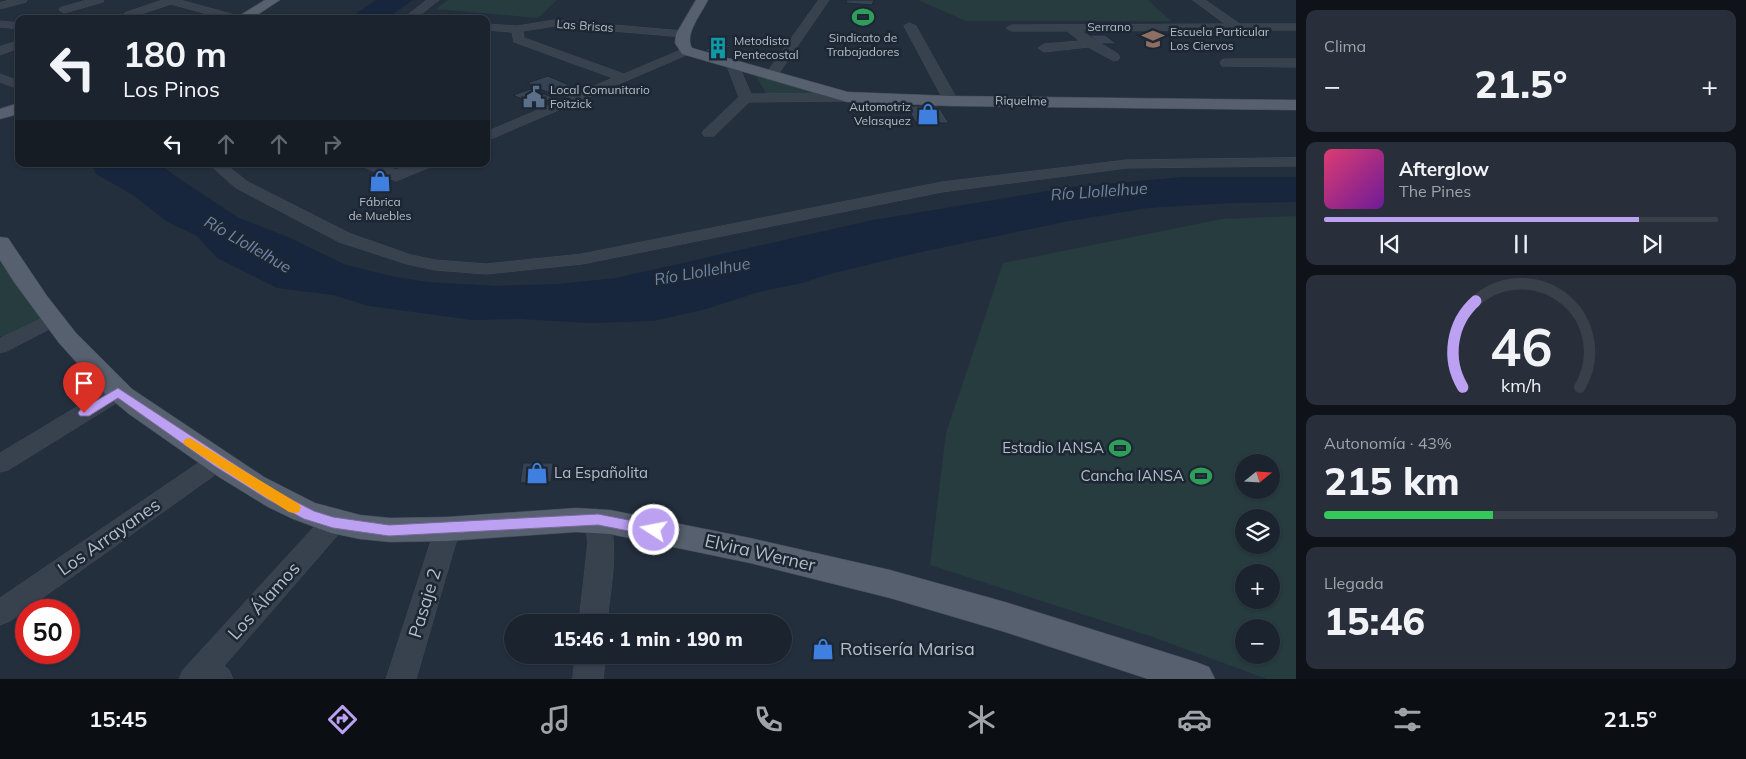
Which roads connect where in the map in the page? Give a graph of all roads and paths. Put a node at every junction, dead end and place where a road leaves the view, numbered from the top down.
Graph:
1 (22, 0) edge
2 (99, 0) edge
3 (169, 0) edge
4 (273, 0) edge
5 (434, 0) edge
6 (702, 0) edge
7 (824, 0) edge
8 (1198, 0) edge
9 (0, 6) edge
10 (64, 10) dead end
11 (129, 15) dead end
12 (225, 15) edge
13 (247, 15) edge
14 (413, 15) edge
15 (0, 24) edge
16 (15, 26) edge
17 (910, 26) dead end
18 (1237, 26) junction
19 (1296, 26) edge
20 (1069, 27) junction
21 (490, 28) edge
22 (1012, 28) dead end
23 (517, 29) junction
24 (684, 34) junction
25 (1090, 43) junction
26 (15, 45) edge
27 (1044, 48) dead end
28 (0, 51) edge
29 (686, 51) junction
30 (1114, 57) dead end
31 (1226, 63) dead end
32 (1296, 64) edge
33 (733, 66) junction
34 (15, 75) edge
35 (771, 76) junction
36 (624, 78) junction
37 (1, 79) edge
38 (15, 84) edge
39 (847, 97) junction
40 (746, 98) junction
41 (952, 101) junction
42 (1296, 105) edge
43 (15, 109) edge
44 (0, 114) edge
45 (710, 133) dead end
46 (490, 135) edge
47 (1296, 162) edge
48 (220, 167) edge
49 (376, 167) edge
50 (418, 167) edge
51 (4, 258) edge
52 (52, 320) junction
53 (6, 338) edge
54 (118, 392) junction
55 (218, 461) junction
56 (0, 464) edge
57 (598, 520) junction
58 (333, 523) junction
59 (452, 528) junction
60 (0, 613) edge
61 (595, 614) edge
62 (590, 664) edge
63 (205, 675) edge
64 (401, 679) edge
65 (588, 679) edge
66 (1196, 679) edge

1 - 9 street
2 - 10 street
3 - 11 street
3 - 12 street
4 - 13 main road
5 - 14 street
6 - 24 main road
7 - 35 street
8 - 18 street
15 - 16 street
17 - 41 street
18 - 19 street, Serrano
18 - 20 street, Serrano
20 - 22 street, Serrano
20 - 25 street
21 - 23 street, Las Brisas
23 - 24 street, Las Brisas
23 - 36 street
24 - 29 main road
25 - 27 street
25 - 30 street
26 - 28 street
29 - 33 main road
29 - 36 street
31 - 32 street
33 - 35 main road
33 - 40 street
34 - 37 street
35 - 39 main road
36 - 46 street
37 - 38 street
39 - 40 street, Riquelme
39 - 41 main road, Riquelme
40 - 45 street
41 - 42 main road, Riquelme
43 - 44 main road
47 - 48 street
49 - 50 street
51 - 52 main road, Elvira Werner
52 - 53 street
52 - 54 main road, Elvira Werner
54 - 55 main road, Elvira Werner
54 - 56 street
55 - 58 main road, Elvira Werner
55 - 60 street, Los Arrayanes
57 - 59 main road, Elvira Werner
57 - 61 street
57 - 66 main road, Elvira Werner
58 - 59 main road, Elvira Werner
58 - 63 street, Los Álamos
59 - 64 street, Pasaje 2
62 - 65 street

